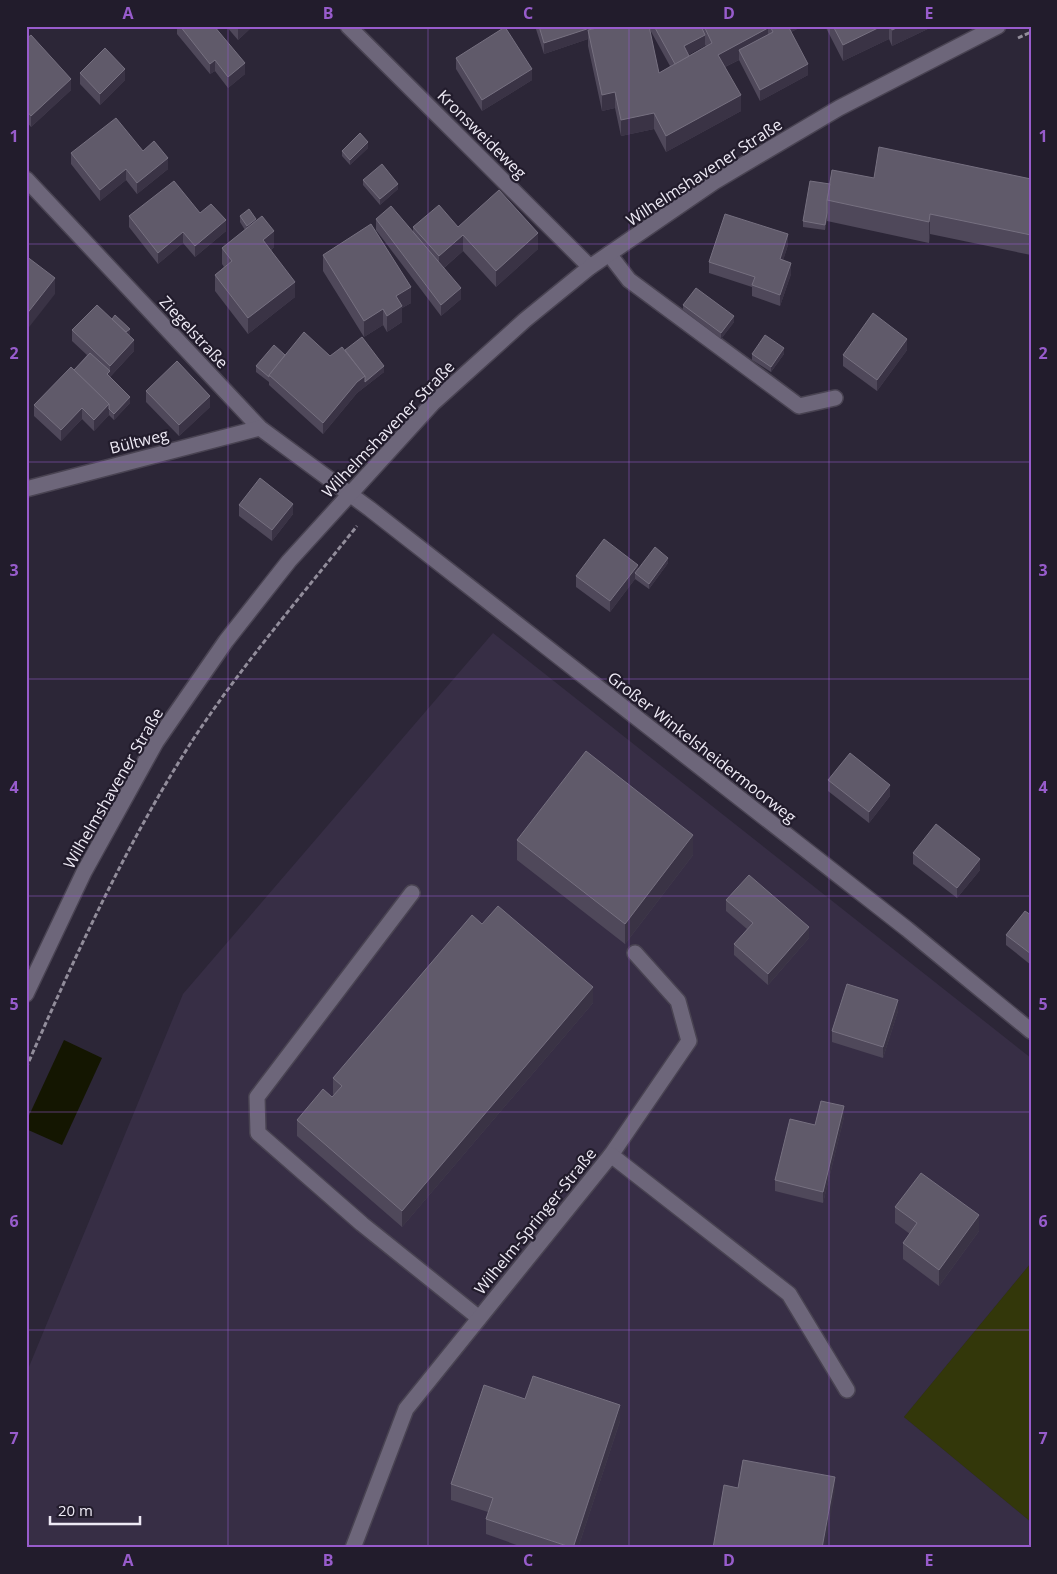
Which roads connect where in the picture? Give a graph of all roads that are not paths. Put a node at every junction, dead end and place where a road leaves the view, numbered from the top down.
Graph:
1 (348, 26) edge
2 (998, 26) edge
3 (26, 179) edge
4 (609, 254) junction
5 (590, 267) junction
6 (835, 398) dead end
7 (260, 428) junction
8 (26, 489) edge
9 (349, 494) junction
10 (412, 892) dead end
11 (635, 953) dead end
12 (26, 994) edge
13 (1031, 1031) edge
14 (611, 1155) junction
15 (479, 1318) junction
16 (847, 1390) dead end
17 (353, 1548) edge

1 - 5 street, Kronsweideweg
2 - 4 street, Wilhelmshavener Straße
3 - 7 street, Ziegelstraße
4 - 5 street, Wilhelmshavener Straße
4 - 6 street
5 - 9 street, Wilhelmshavener Straße
7 - 8 street, Bültweg
7 - 9 street, Ziegelstraße
9 - 12 street, Wilhelmshavener Straße
9 - 13 street, Großer Winkelsheidermoorweg
10 - 15 street
11 - 14 street
14 - 15 street, Wilhelm-Springer-Straße
14 - 16 street, Wilhelm-Springer-Straße
15 - 17 street, Wilhelm-Springer-Straße

